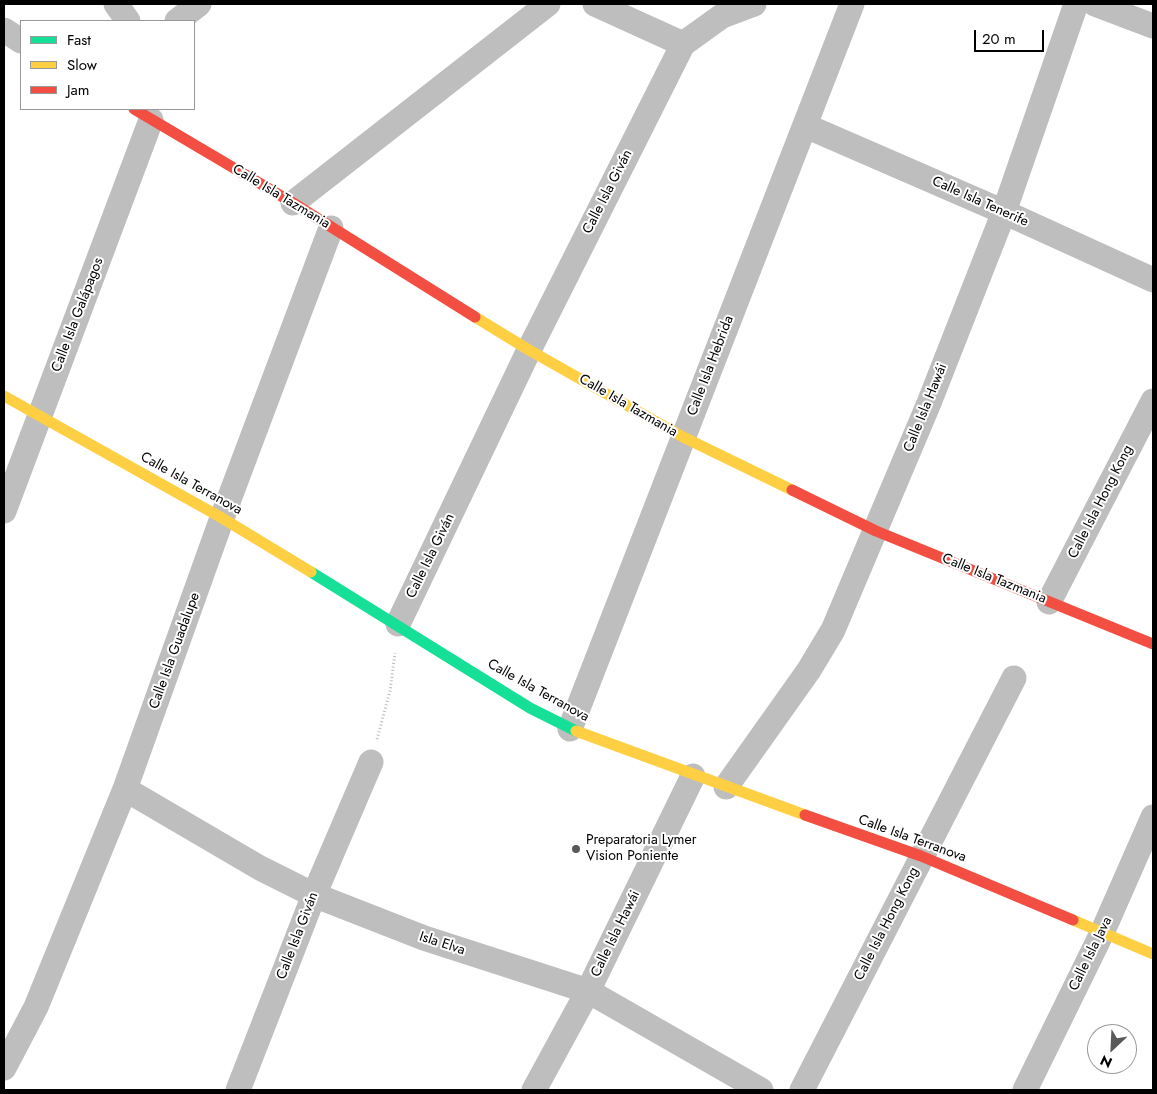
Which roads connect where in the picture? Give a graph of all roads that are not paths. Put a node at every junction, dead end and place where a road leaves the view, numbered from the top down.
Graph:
1 (116, 4) edge
2 (199, 4) edge
3 (548, 4) edge
4 (595, 4) edge
5 (754, 4) edge
6 (852, 4) edge
7 (1076, 4) edge
8 (1095, 4) edge
9 (127, 20) edge
10 (178, 20) edge
11 (1153, 26) edge
12 (4, 30) edge
13 (20, 40) edge
14 (683, 44) junction
15 (143, 114) edge
16 (806, 126) junction
17 (293, 203) junction
18 (1004, 212) junction
19 (331, 228) junction
20 (1153, 280) edge
21 (529, 350) junction
22 (4, 396) edge
23 (1153, 402) edge
24 (40, 416) junction
25 (683, 437) junction
26 (4, 511) edge
27 (222, 518) junction
28 (876, 531) junction
29 (1049, 602) junction
30 (398, 624) junction
31 (1153, 644) edge
32 (1014, 678) dead end
33 (570, 729) junction
34 (371, 762) road end
35 (693, 776) junction
36 (726, 787) junction
37 (125, 790) junction
38 (1153, 817) edge
39 (921, 856) junction
40 (314, 895) junction
41 (1102, 933) junction
42 (1153, 954) edge
43 (588, 991) junction
44 (4, 1068) edge
45 (238, 1090) edge
46 (534, 1090) edge
47 (761, 1090) edge
48 (802, 1090) edge
49 (1025, 1090) edge

1 - 9 street
2 - 10 street
3 - 17 street
4 - 14 street
5 - 14 street
6 - 16 street, Calle Isla Hebrida
7 - 18 street, Calle Isla Hawái
8 - 11 street
12 - 13 street
14 - 21 street, Calle Isla Giván
15 - 17 street, Calle Isla Tazmania
15 - 24 street, Calle Isla Galápagos
16 - 18 street, Calle Isla Tenerife
16 - 25 street, Calle Isla Hebrida
17 - 19 street, Calle Isla Tazmania
18 - 20 street, Calle Isla Tenerife
18 - 28 street, Calle Isla Hawái
19 - 21 street, Calle Isla Tazmania
19 - 27 street, Calle Isla Guadalupe
21 - 25 street, Calle Isla Tazmania
21 - 30 street, Calle Isla Giván
22 - 24 street, Calle Isla Terranova
23 - 29 street, Calle Isla Hong Kong
24 - 26 street, Calle Isla Galápagos
24 - 27 street, Calle Isla Terranova
25 - 28 street, Calle Isla Tazmania
25 - 33 street, Calle Isla Hebrida
27 - 30 street, Calle Isla Terranova
27 - 37 street, Calle Isla Guadalupe
28 - 29 street, Calle Isla Tazmania
28 - 36 street, Calle Isla Hawái
29 - 31 street, Calle Isla Tazmania
30 - 33 street, Calle Isla Terranova
32 - 39 street, Calle Isla Hong Kong
33 - 35 street, Calle Isla Terranova
34 - 40 street, Calle Isla Giván
35 - 36 street, Calle Isla Terranova
35 - 43 street, Calle Isla Hawái
36 - 39 street, Calle Isla Terranova
37 - 40 street, Isla Elva
37 - 44 street, Calle Isla Guadalupe
38 - 41 street, Calle Isla Java
39 - 41 street, Calle Isla Terranova
39 - 48 street, Calle Isla Hong Kong
40 - 43 street, Isla Elva
40 - 45 street, Calle Isla Giván
41 - 42 street, Calle Isla Terranova
41 - 49 street, Calle Isla Java
43 - 46 street, Calle Isla Hawái
43 - 47 street, Isla Elva

